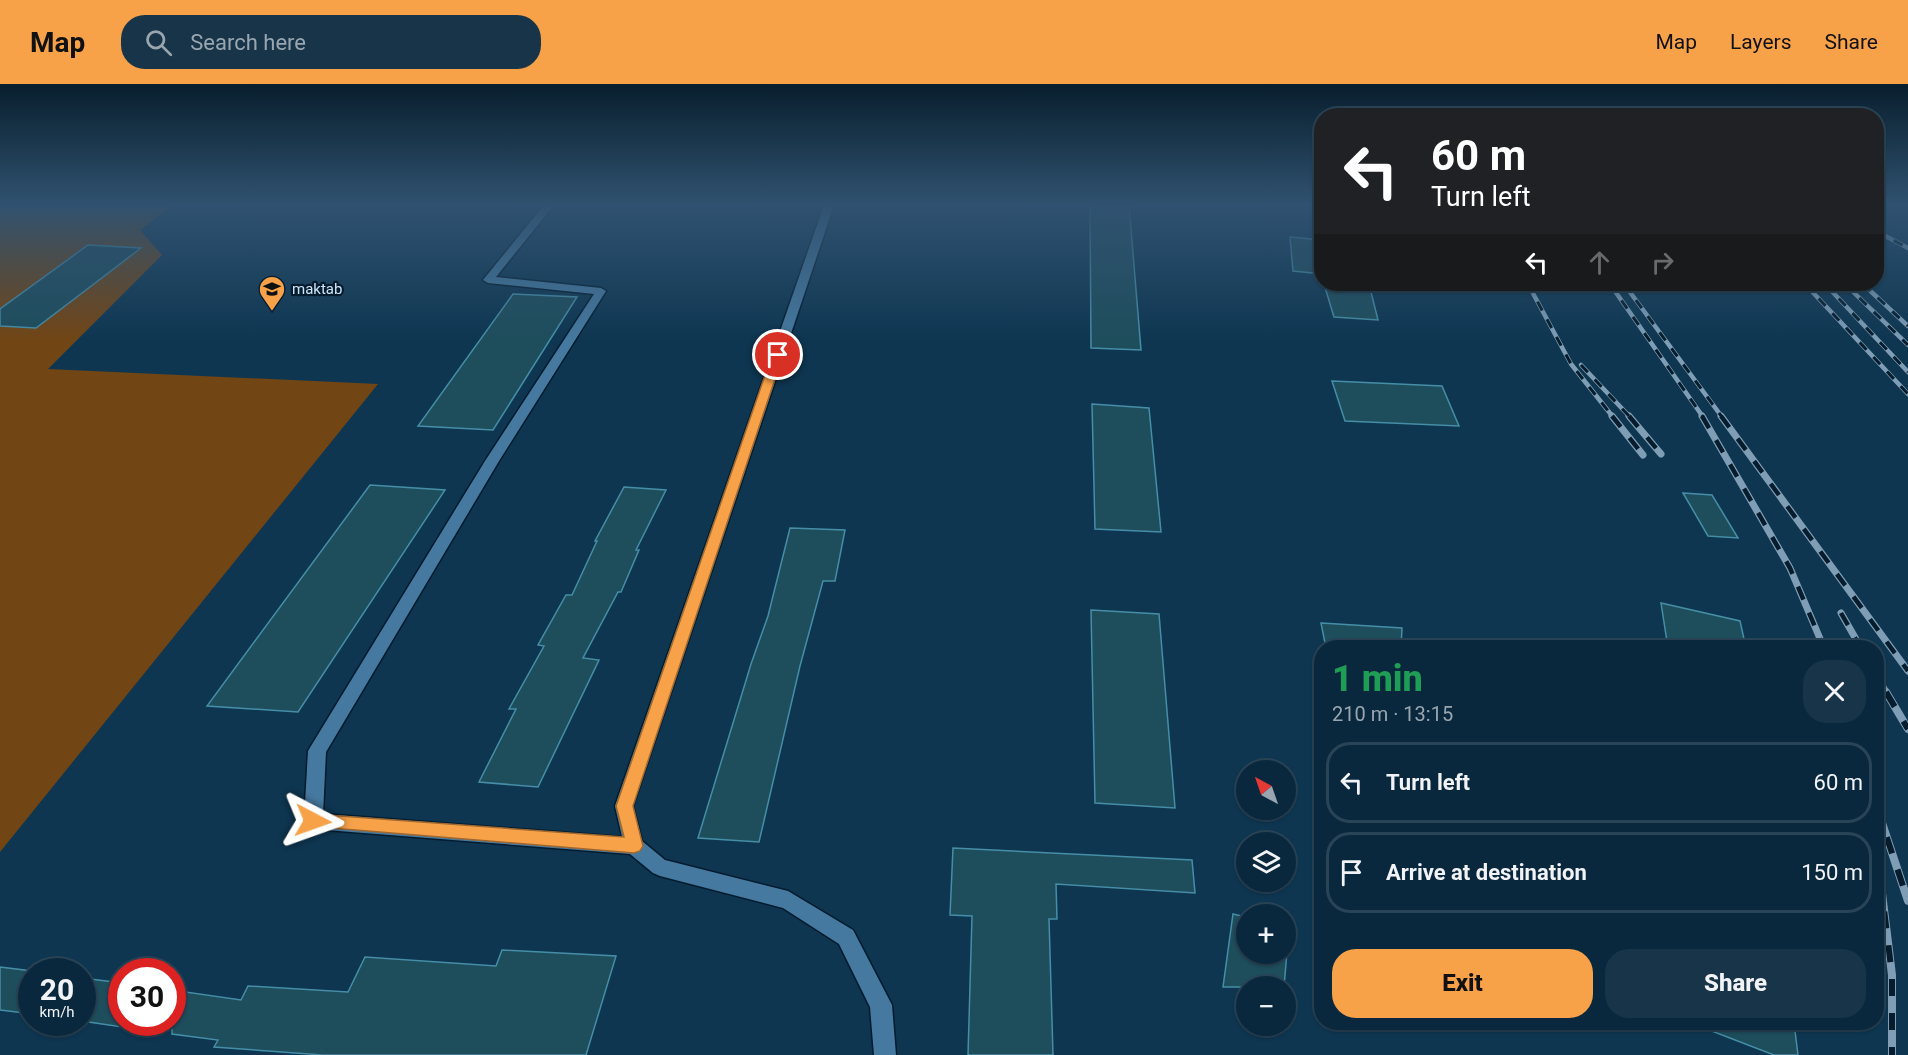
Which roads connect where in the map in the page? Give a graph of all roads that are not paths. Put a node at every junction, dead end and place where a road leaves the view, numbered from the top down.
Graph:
1 (512, 250) edge
2 (813, 250) edge
3 (634, 846) junction
4 (885, 1055) edge

1 - 3 street
2 - 3 street
3 - 4 street

